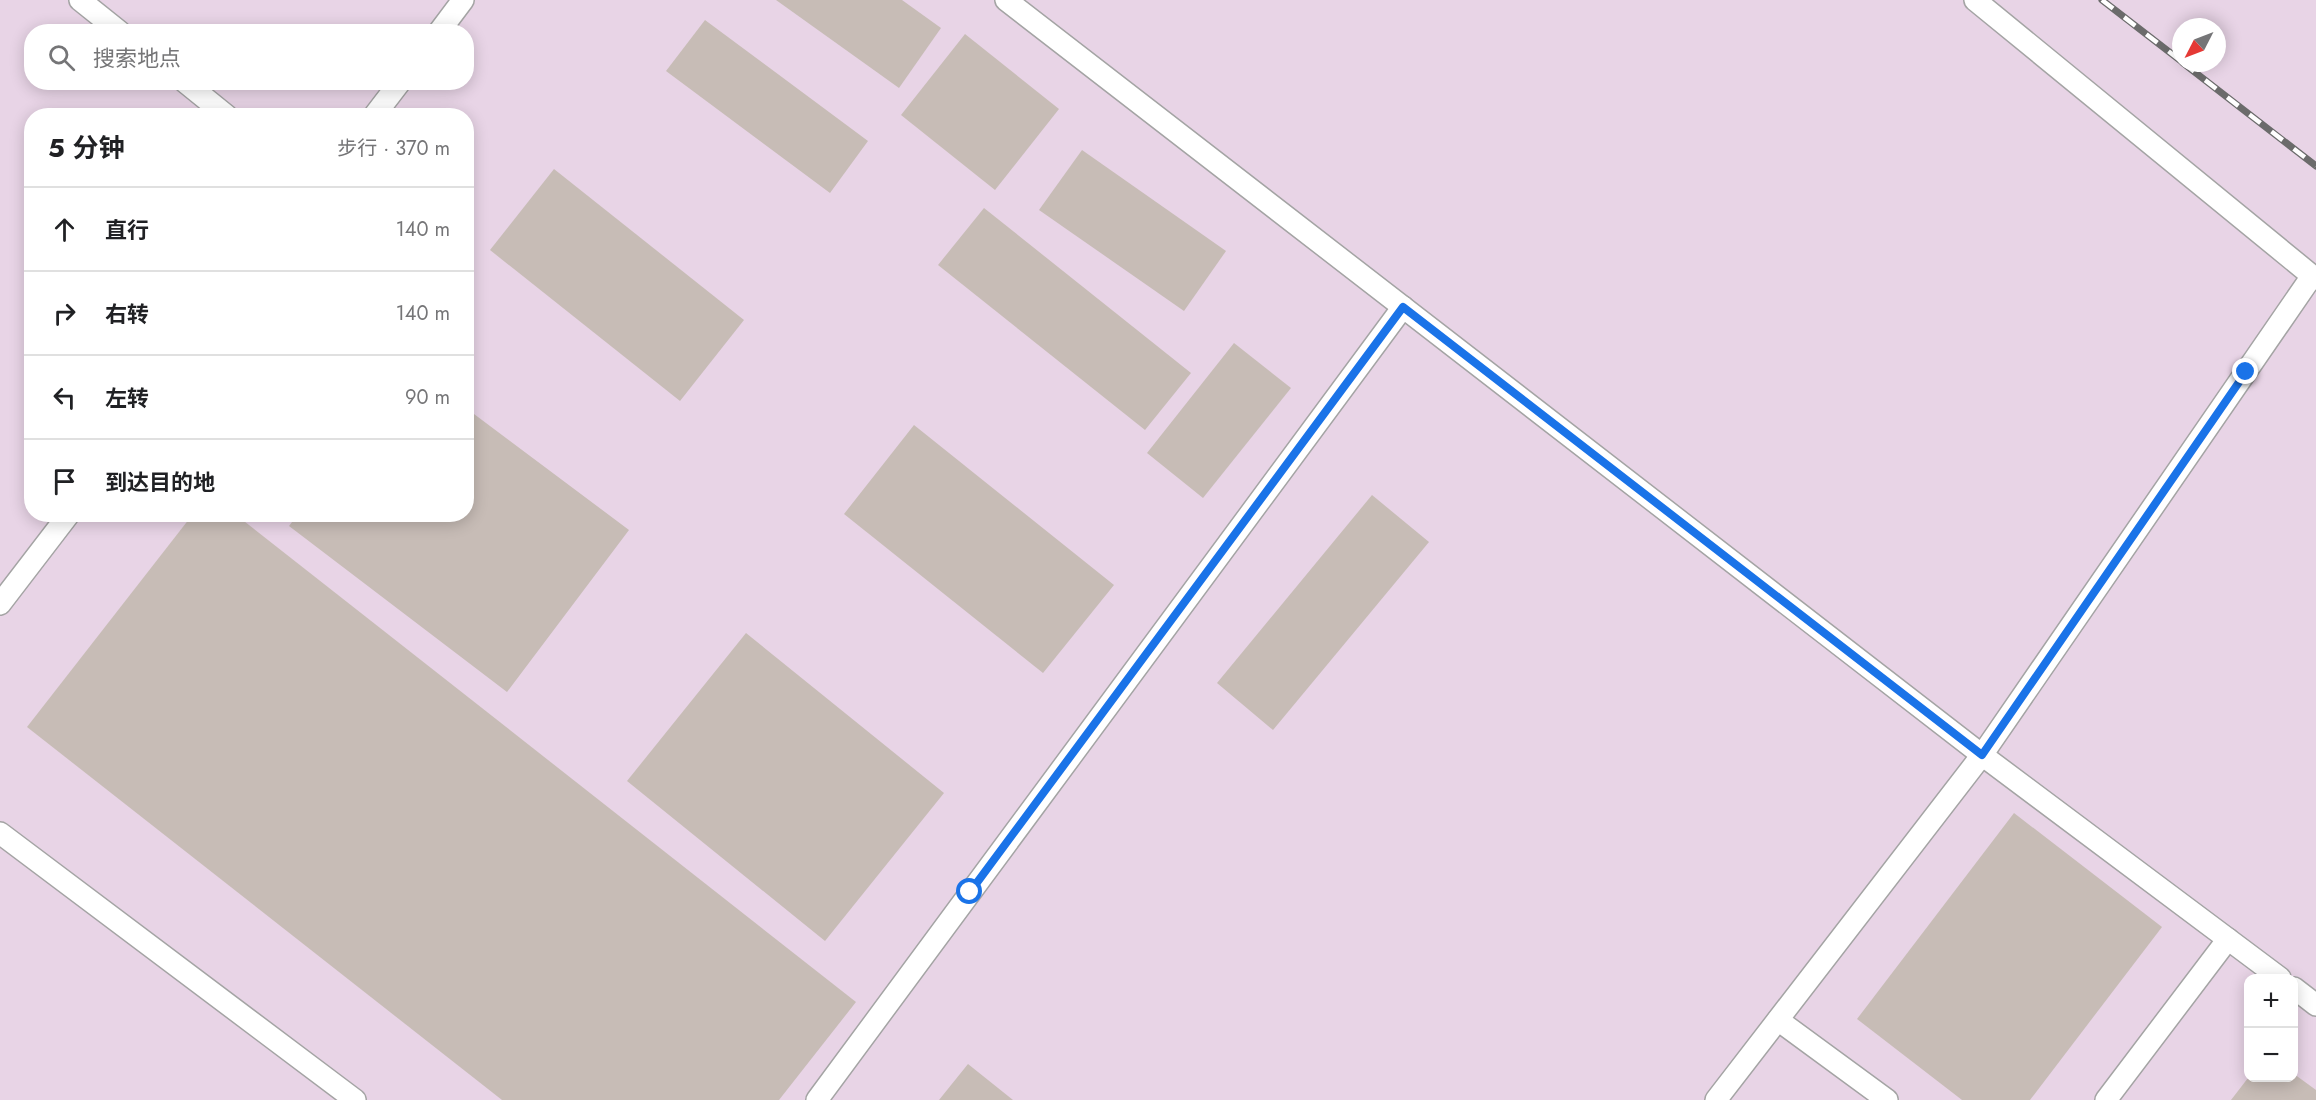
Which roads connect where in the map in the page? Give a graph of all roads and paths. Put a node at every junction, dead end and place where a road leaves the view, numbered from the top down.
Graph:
1 (80, 0) edge
2 (463, 0) edge
3 (1006, 0) edge
4 (1975, 0) edge
5 (110, 24) edge
6 (445, 24) edge
7 (195, 90) edge
8 (394, 90) edge
9 (216, 108) edge
10 (380, 108) edge
11 (2314, 277) edge
12 (1403, 307) junction
13 (63, 522) edge
14 (0, 604) edge
15 (1982, 755) junction
16 (0, 833) edge
17 (2228, 939) junction
18 (2275, 974) edge
19 (2298, 991) edge
20 (2316, 1005) edge
21 (1778, 1020) junction
22 (355, 1100) edge
23 (817, 1100) edge
24 (1716, 1100) edge
25 (1887, 1100) edge
26 (2106, 1100) edge

1 - 5 lane
2 - 6 lane
3 - 12 lane
4 - 11 lane
7 - 9 lane
8 - 10 lane
11 - 15 lane
12 - 15 lane
12 - 23 lane
13 - 14 lane
15 - 17 lane
15 - 21 lane
16 - 22 lane
17 - 18 lane
17 - 26 lane
19 - 20 lane
21 - 24 lane
21 - 25 lane

